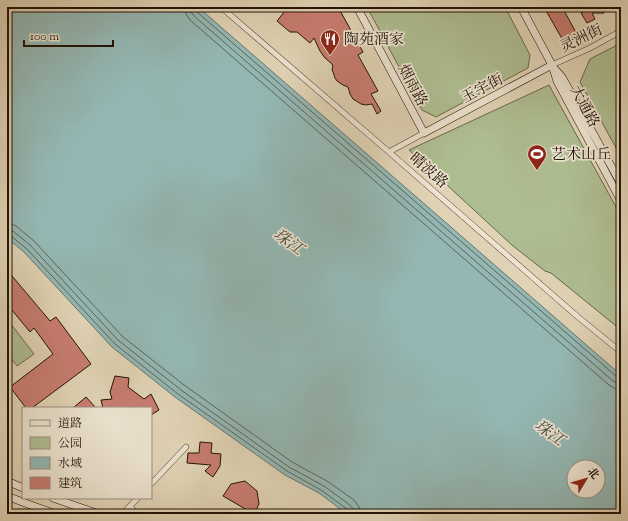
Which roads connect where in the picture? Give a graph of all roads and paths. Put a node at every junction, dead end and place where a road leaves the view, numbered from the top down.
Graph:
1 (221, 7) edge
2 (357, 7) edge
3 (521, 7) edge
4 (621, 31) edge
5 (552, 65) junction
6 (424, 133) junction
7 (389, 152) junction
8 (621, 184) edge
9 (621, 201) edge
10 (621, 352) edge
11 (186, 447) dead end
12 (7, 481) edge
13 (152, 483) edge
14 (22, 488) edge
15 (7, 496) edge
16 (55, 499) edge
17 (137, 499) edge
18 (130, 506) junction
19 (56, 514) edge
20 (99, 514) edge
21 (123, 514) edge
22 (136, 514) edge

1 - 7 street, 晴波路
2 - 6 main road, 烟雨路
3 - 5 main road, 大通路
4 - 5 street, 灵洲街
5 - 6 main road, 玉宇街
5 - 8 main road, 大通路
5 - 9 main road, 大通路
6 - 7 street
7 - 10 street, 晴波路
11 - 13 street
12 - 14 main road
15 - 19 main road
16 - 20 main road
17 - 18 street
18 - 21 street
18 - 22 street

